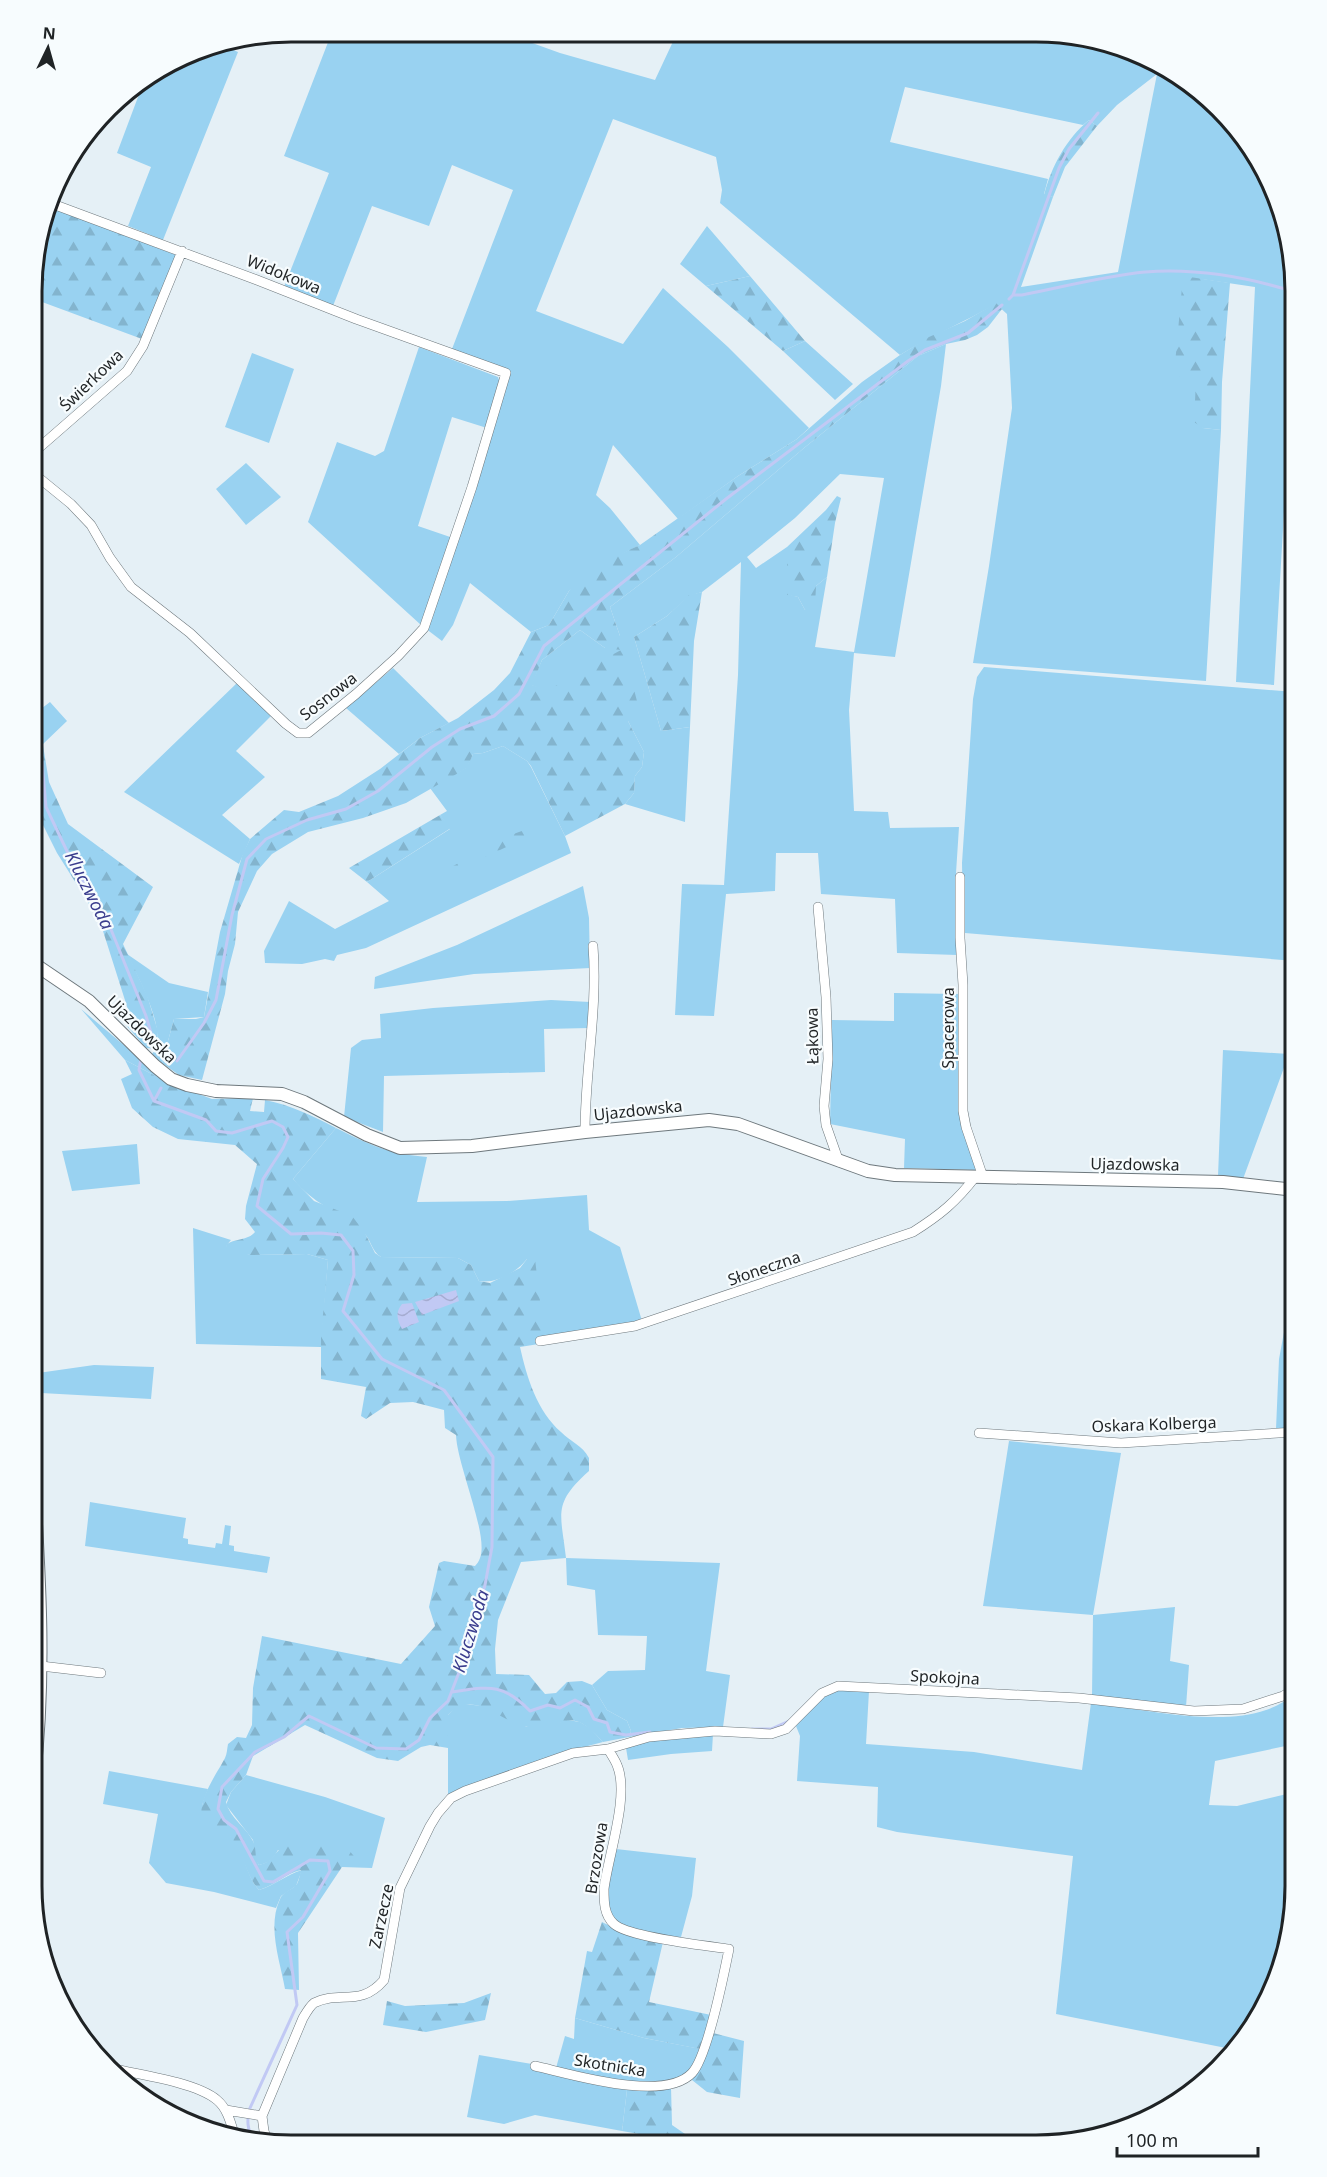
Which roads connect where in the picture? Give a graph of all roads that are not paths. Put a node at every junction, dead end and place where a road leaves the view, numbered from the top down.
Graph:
1 (57, 206) edge
2 (182, 251) junction
3 (506, 373) joint
4 (42, 445) edge
5 (42, 480) edge
6 (960, 877) dead end
7 (818, 907) dead end
8 (593, 946) dead end
9 (42, 969) edge
10 (585, 1132) junction
11 (839, 1162) junction
12 (979, 1177) junction
13 (1285, 1189) edge
14 (540, 1341) dead end
15 (979, 1432) dead end
16 (1285, 1433) edge
17 (42, 1666) edge
18 (101, 1673) dead end
19 (1285, 1695) edge
20 (608, 1749) junction
21 (729, 1949) joint
22 (535, 2066) dead end
23 (125, 2071) edge
24 (230, 2111) junction
25 (259, 2115) junction
26 (233, 2128) edge
27 (265, 2133) edge

1 - 2 street, Widokowa
2 - 3 street, Widokowa
2 - 4 street, Świerkowa
3 - 5 street, Sosnowa
6 - 12 street, Spacerowa
7 - 11 street, Łąkowa
8 - 10 street
9 - 10 street, Ujazdowska
10 - 11 street, Ujazdowska
11 - 12 street, Ujazdowska
12 - 13 street, Ujazdowska
12 - 14 street, Słoneczna
15 - 16 street, Oskara Kolberga
17 - 18 street
19 - 20 street, Spokojna
20 - 21 street, Brzozowa
20 - 25 street, Zarzecze
21 - 22 street, Skotnicka
23 - 24 street
24 - 25 street
24 - 26 street
25 - 27 street

